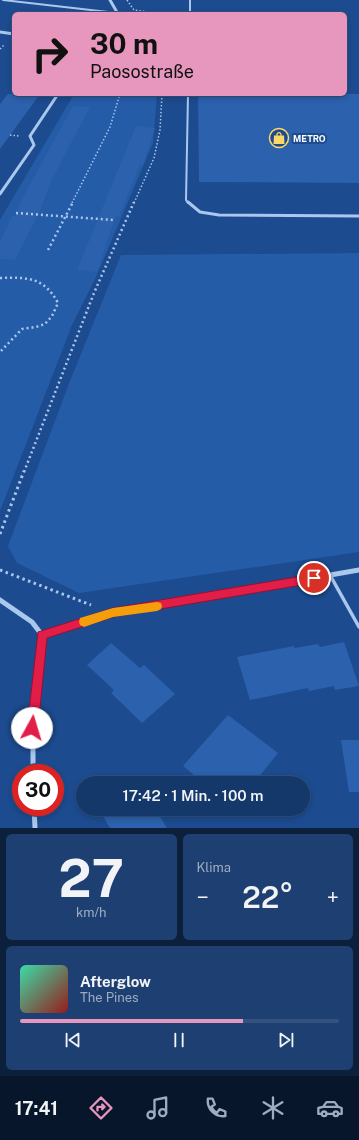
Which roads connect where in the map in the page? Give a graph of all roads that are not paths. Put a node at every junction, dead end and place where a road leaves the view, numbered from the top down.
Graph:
1 (4, 0) edge
2 (110, 0) edge
3 (190, 0) edge
4 (101, 12) edge
5 (116, 12) edge
6 (190, 12) edge
7 (0, 32) edge
8 (12, 34) edge
9 (57, 96) edge
10 (188, 96) edge
11 (0, 194) edge
12 (359, 216) edge
13 (359, 570) edge
14 (330, 576) junction
15 (0, 600) edge
16 (359, 627) edge
17 (42, 635) junction
18 (34, 764) edge
19 (34, 816) edge
20 (35, 828) edge

1 - 4 lane
2 - 5 street
3 - 6 lane
7 - 8 street
9 - 11 street
10 - 12 lane
13 - 14 street
14 - 16 lane
14 - 17 street
15 - 17 street
17 - 18 street
19 - 20 street

